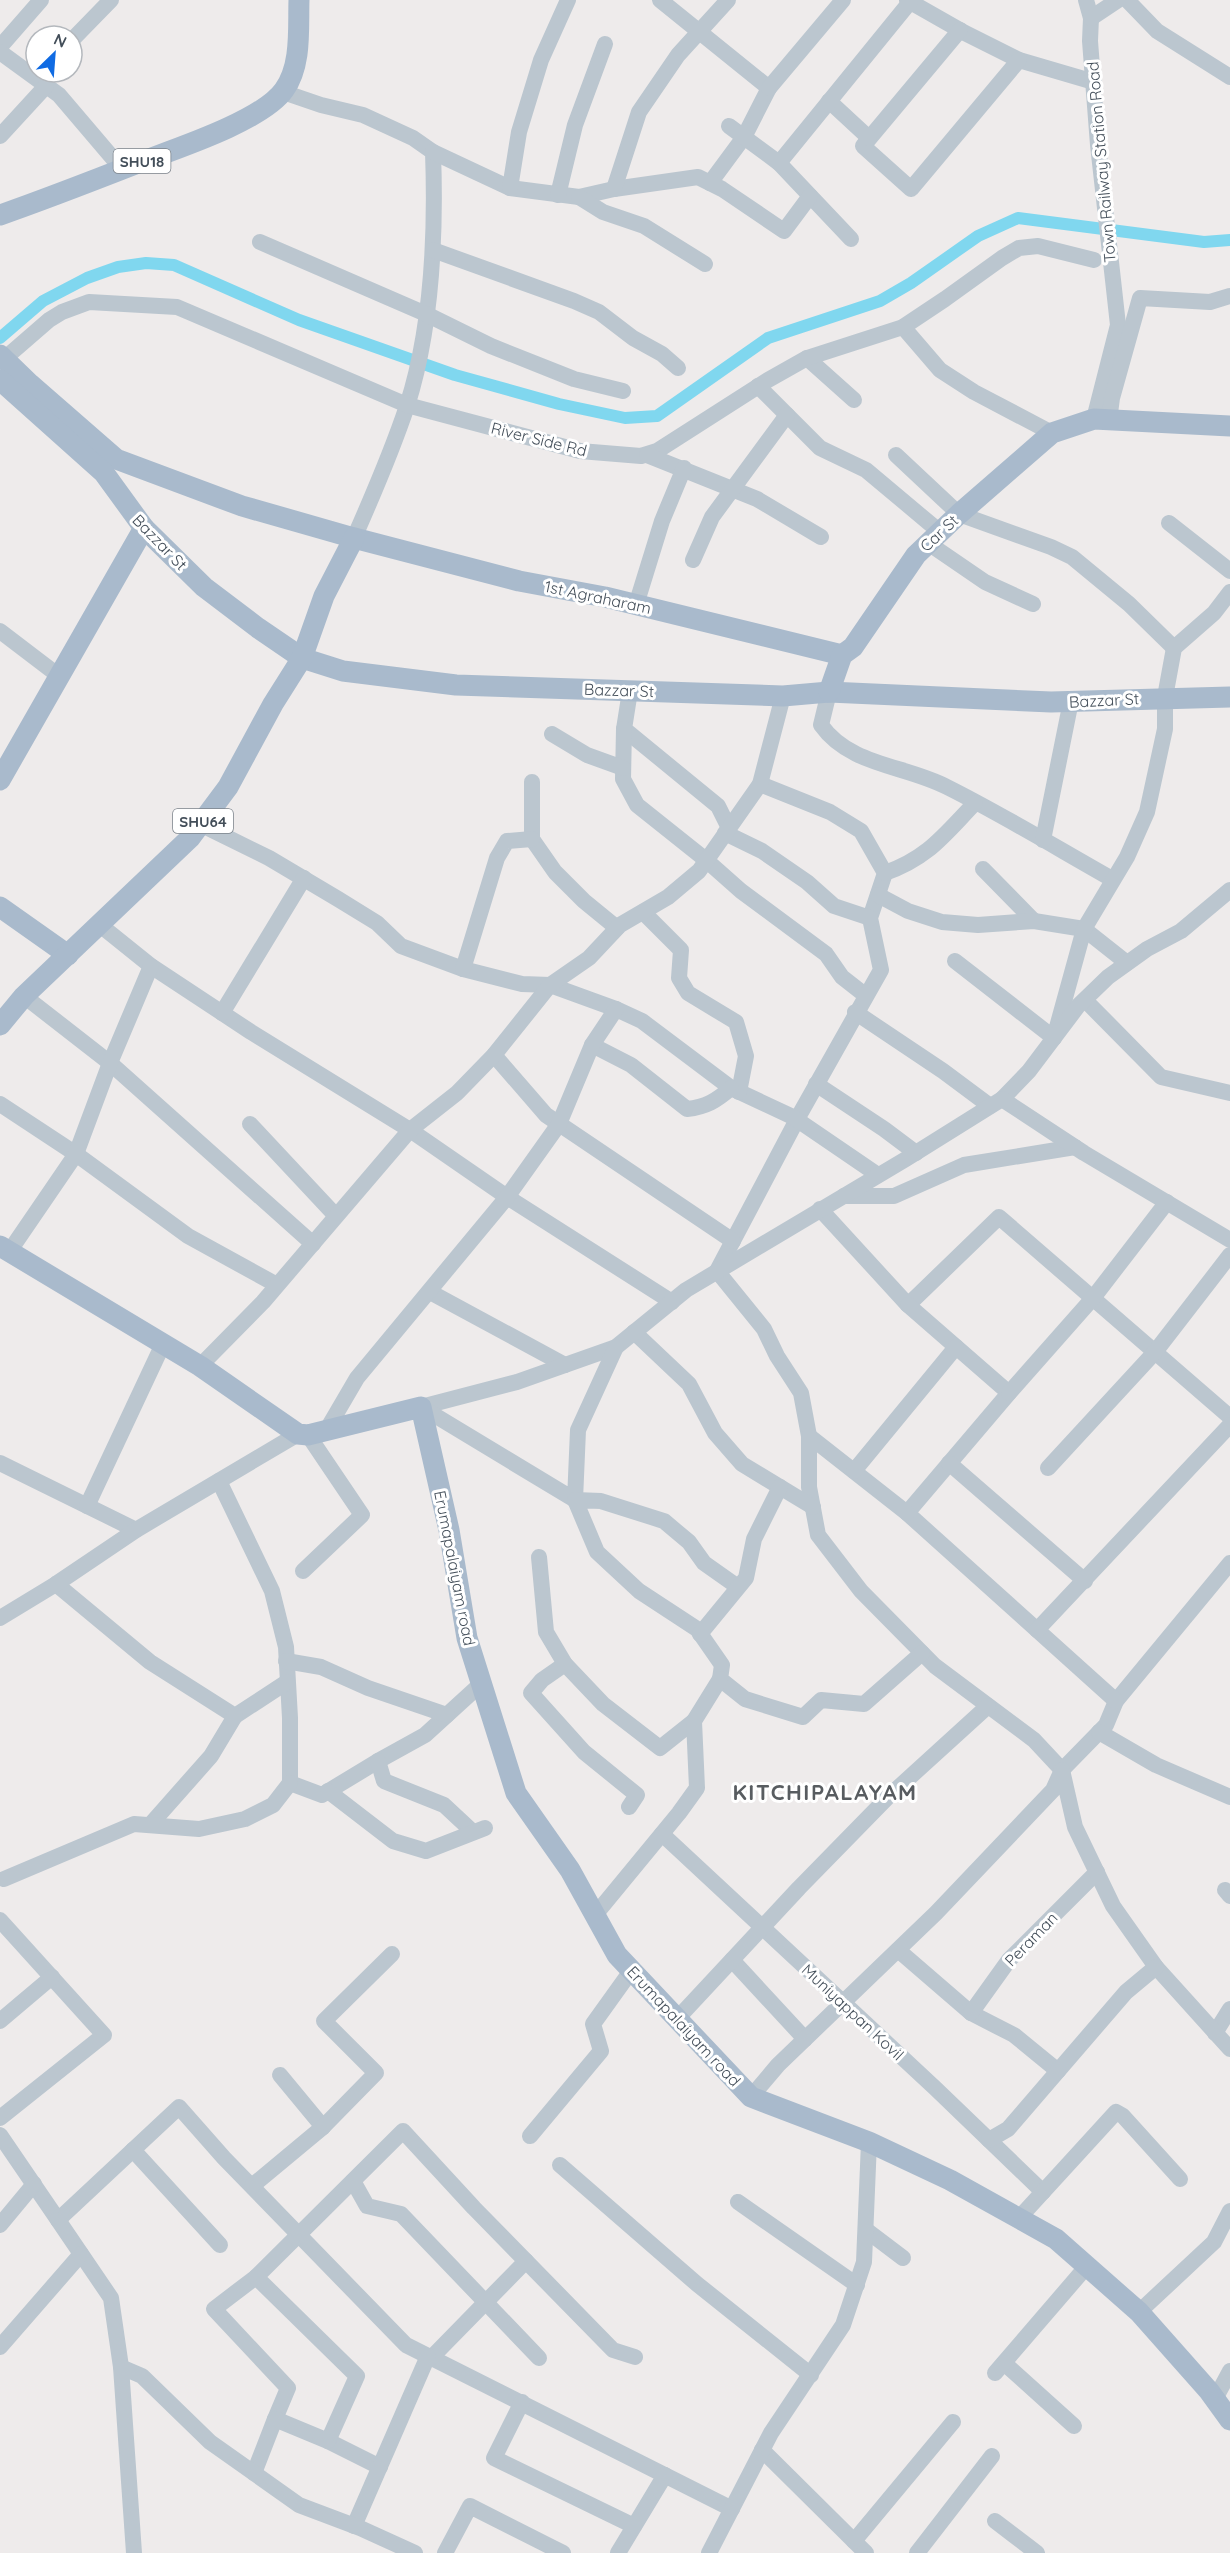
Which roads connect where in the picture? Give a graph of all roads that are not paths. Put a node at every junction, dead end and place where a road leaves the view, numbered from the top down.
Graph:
1 (41, 0) edge
2 (111, 0) edge
3 (285, 0) edge
4 (299, 0) edge
5 (568, 0) edge
6 (660, 0) edge
7 (728, 0) edge
8 (843, 0) edge
9 (1086, 0) edge
10 (1118, 0) edge
11 (1126, 0) edge
12 (909, 1) edge
13 (1091, 18) junction
14 (84, 28) edge
15 (960, 30) junction
16 (698, 33) junction
17 (605, 44) dead end
18 (0, 49) edge
19 (1019, 60) junction
20 (24, 66) edge
21 (1230, 77) edge
22 (1094, 82) junction
23 (37, 84) edge
24 (47, 84) edge
25 (769, 88) junction
26 (281, 94) junction
27 (829, 101) junction
28 (729, 126) dead end
29 (0, 136) edge
30 (744, 137) junction
31 (869, 138) junction
32 (433, 152) junction
33 (779, 163) junction
34 (122, 170) junction
35 (710, 183) junction
36 (510, 188) junction
37 (614, 189) junction
38 (558, 195) junction
39 (810, 196) junction
40 (579, 197) junction
41 (0, 216) edge
42 (851, 239) dead end
43 (260, 242) dead end
44 (433, 250) junction
45 (1094, 260) dead end
46 (705, 264) dead end
47 (1230, 296) edge
48 (426, 314) junction
49 (903, 327) junction
50 (807, 358) junction
51 (678, 368) dead end
52 (4, 376) edge
53 (758, 386) junction
54 (623, 391) dead end
55 (855, 400) dead end
56 (407, 405) junction
57 (787, 415) junction
58 (1102, 420) junction
59 (1230, 426) edge
60 (1052, 434) junction
61 (646, 454) junction
62 (896, 455) dead end
63 (110, 466) junction
64 (684, 468) junction
65 (732, 488) junction
66 (959, 514) junction
67 (1168, 523) dead end
68 (144, 528) junction
69 (821, 537) dead end
70 (354, 538) junction
71 (934, 538) junction
72 (693, 560) dead end
73 (1230, 571) edge
74 (1229, 594) edge
75 (1033, 604) dead end
76 (636, 605) junction
77 (0, 631) edge
78 (1174, 648) junction
79 (842, 655) junction
80 (302, 658) junction
81 (59, 676) junction
82 (630, 691) junction
83 (829, 692) junction
84 (783, 696) junction
85 (1165, 697) junction
86 (1230, 697) edge
87 (1071, 701) junction
88 (624, 729) junction
89 (552, 734) dead end
90 (623, 768) junction
91 (0, 780) edge
92 (532, 782) dead end
93 (760, 784) junction
94 (975, 802) junction
95 (200, 824) junction
96 (727, 831) junction
97 (531, 838) junction
98 (1043, 840) junction
99 (706, 860) junction
100 (983, 869) dead end
101 (885, 873) junction
102 (304, 878) junction
103 (1112, 879) junction
104 (1230, 890) edge
105 (878, 896) junction
106 (0, 907) edge
107 (643, 912) junction
108 (870, 918) junction
109 (1034, 921) junction
110 (100, 925) junction
111 (618, 928) junction
112 (1084, 929) junction
113 (68, 956) junction
114 (955, 961) dead end
115 (1127, 963) junction
116 (151, 966) junction
117 (463, 969) junction
118 (550, 985) junction
119 (865, 995) junction
120 (24, 996) junction
121 (1085, 1000) junction
122 (616, 1009) junction
123 (855, 1012) junction
124 (222, 1013) junction
125 (0, 1025) edge
126 (1054, 1038) junction
127 (592, 1045) junction
128 (494, 1055) junction
129 (110, 1063) junction
130 (816, 1084) junction
131 (735, 1090) junction
132 (1230, 1093) edge
133 (996, 1103) junction
134 (0, 1104) edge
135 (797, 1120) junction
136 (250, 1124) dead end
137 (559, 1124) junction
138 (410, 1130) junction
139 (1075, 1147) junction
140 (916, 1153) junction
141 (76, 1154) junction
142 (878, 1175) junction
143 (843, 1196) junction
144 (507, 1197) junction
145 (1167, 1202) junction
146 (820, 1209) junction
147 (336, 1216) junction
148 (1230, 1240) edge
149 (733, 1241) junction
150 (313, 1244) junction
151 (5, 1249) edge
152 (1230, 1255) edge
153 (717, 1271) junction
154 (277, 1285) junction
155 (430, 1292) junction
156 (1093, 1298) junction
157 (672, 1302) junction
158 (908, 1305) junction
159 (634, 1332) junction
160 (163, 1344) junction
161 (616, 1347) junction
162 (956, 1347) junction
163 (1155, 1352) junction
164 (565, 1365) junction
165 (200, 1366) junction
166 (1009, 1393) junction
167 (421, 1407) junction
168 (1230, 1417) edge
169 (1230, 1425) edge
170 (311, 1433) junction
171 (809, 1436) junction
172 (0, 1463) edge
173 (949, 1464) junction
174 (1048, 1468) dead end
175 (854, 1471) junction
176 (219, 1481) junction
177 (780, 1487) junction
178 (575, 1500) junction
179 (87, 1506) junction
180 (813, 1507) junction
181 (907, 1513) junction
182 (135, 1530) junction
183 (540, 1557) dead end
184 (1230, 1563) edge
185 (303, 1571) dead end
186 (1084, 1581) junction
187 (56, 1584) junction
188 (738, 1587) junction
189 (0, 1618) edge
190 (1037, 1630) junction
191 (700, 1634) junction
192 (922, 1653) junction
193 (286, 1661) junction
194 (565, 1664) junction
195 (720, 1679) junction
196 (287, 1682) junction
197 (482, 1683) junction
198 (1116, 1701) junction
199 (988, 1706) junction
200 (447, 1715) junction
201 (235, 1716) junction
202 (694, 1720) junction
203 (1099, 1732) junction
204 (378, 1761) junction
205 (1062, 1770) junction
206 (290, 1783) junction
207 (328, 1791) junction
208 (1230, 1797) edge
209 (629, 1807) dead end
210 (150, 1825) junction
211 (662, 1834) junction
212 (1097, 1872) junction
213 (1, 1879) edge
214 (595, 1915) junction
215 (0, 1920) edge
216 (762, 1928) junction
217 (898, 1950) junction
218 (392, 1954) dead end
219 (732, 1960) junction
220 (1156, 1967) junction
221 (632, 1971) junction
222 (52, 1977) junction
223 (843, 2002) junction
224 (1230, 2009) edge
225 (972, 2013) junction
226 (676, 2020) junction
227 (0, 2021) edge
228 (1215, 2032) junction
229 (805, 2039) junction
230 (1230, 2049) edge
231 (1058, 2071) junction
232 (280, 2075) dead end
233 (752, 2097) junction
234 (0, 2118) edge
235 (323, 2127) junction
236 (0, 2135) edge
237 (530, 2136) dead end
238 (988, 2140) junction
239 (869, 2142) junction
240 (133, 2150) junction
241 (560, 2165) dead end
242 (1180, 2179) dead end
243 (353, 2181) junction
244 (34, 2184) junction
245 (252, 2186) junction
246 (1043, 2192) junction
247 (738, 2202) dead end
248 (1230, 2211) edge
249 (1018, 2218) junction
250 (58, 2220) junction
251 (0, 2225) edge
252 (866, 2230) junction
253 (298, 2234) junction
254 (220, 2244) dead end
255 (81, 2254) junction
256 (903, 2258) dead end
257 (526, 2261) junction
258 (1087, 2266) junction
259 (256, 2277) junction
260 (857, 2285) junction
261 (485, 2302) junction
262 (1139, 2312) junction
263 (0, 2347) edge
264 (430, 2357) junction
265 (635, 2357) dead end
266 (539, 2358) dead end
267 (121, 2367) junction
268 (1230, 2371) edge
269 (811, 2374) junction
270 (1215, 2399) junction
271 (522, 2402) junction
272 (275, 2419) junction
273 (1230, 2420) edge
274 (953, 2422) dead end
275 (1074, 2427) dead end
276 (328, 2441) junction
277 (762, 2450) junction
278 (992, 2456) dead end
279 (380, 2467) junction
280 (254, 2473) junction
281 (665, 2475) junction
282 (732, 2509) junction
283 (995, 2521) dead end
284 (354, 2526) junction
285 (634, 2526) junction
286 (860, 2547) edge
287 (1015, 2547) edge
288 (134, 2553) edge
289 (415, 2553) edge
290 (445, 2553) edge
291 (563, 2553) edge
292 (618, 2553) edge
293 (709, 2553) edge
294 (917, 2553) edge
295 (1037, 2553) edge

1 - 18 street
2 - 14 street
3 - 26 main road
4 - 26 main road
5 - 36 street
6 - 16 street
7 - 16 street
8 - 25 street
9 - 13 street, Town Railway Station Road
10 - 13 street
11 - 21 street
12 - 15 street
12 - 27 street
13 - 22 street, Town Railway Station Road
15 - 19 street
15 - 31 street
16 - 25 street
16 - 37 street
17 - 38 street
18 - 20 street
19 - 22 street
19 - 31 street
22 - 58 street, Town Railway Station Road
23 - 29 street
24 - 34 street
25 - 30 street
26 - 32 street
26 - 34 main road, SHU18
27 - 31 street
27 - 33 street
28 - 30 street
30 - 33 street
30 - 35 street
32 - 36 street
32 - 44 street
33 - 39 street
34 - 41 main road, SHU18
35 - 37 street
35 - 39 street
36 - 38 street
37 - 40 street
38 - 40 street
39 - 42 street
40 - 46 street
43 - 48 street
44 - 48 street
44 - 51 street
45 - 49 street, River Side Rd
47 - 58 street
48 - 54 street
48 - 56 street
49 - 50 street, River Side Rd
49 - 60 street
50 - 53 street, River Side Rd
50 - 55 street
52 - 56 street, River Side Rd
52 - 63 main road
53 - 57 street
53 - 61 street, River Side Rd
56 - 61 street, River Side Rd
56 - 70 street
57 - 65 street
57 - 71 street
58 - 59 main road
58 - 60 main road, Car St
60 - 66 main road, Car St
61 - 64 street
62 - 66 street
63 - 68 main road, Bazzar St
63 - 70 main road, 1st Agraharam
64 - 65 street
64 - 76 street
65 - 69 street
65 - 72 street
66 - 71 main road, Car St
66 - 78 street
67 - 73 street
68 - 80 main road, Bazzar St
68 - 81 main road
70 - 76 main road, 1st Agraharam
70 - 80 main road, SHU64
71 - 75 street
71 - 79 main road, Car St
74 - 78 street
76 - 79 main road, 1st Agraharam
77 - 81 street
78 - 85 street
79 - 83 main road, Car St
80 - 82 main road, Bazzar St
80 - 95 main road, SHU64
81 - 91 main road
82 - 84 main road, Bazzar St
82 - 88 street
83 - 84 main road, Bazzar St
83 - 87 main road, Bazzar St
83 - 94 street
84 - 93 street
85 - 86 main road, Bazzar St
85 - 87 main road, Bazzar St
85 - 103 street
87 - 98 street
88 - 90 street
88 - 96 street
89 - 90 street
90 - 99 street
92 - 97 street
93 - 96 street
93 - 101 street
94 - 98 street
94 - 101 street
95 - 102 street
95 - 110 main road, SHU64
96 - 99 street
96 - 108 street
97 - 111 street
97 - 117 street
98 - 103 street
99 - 107 street
99 - 119 street
100 - 109 street
101 - 105 street
102 - 117 street
102 - 124 street
103 - 112 street
104 - 115 street
105 - 108 street
105 - 109 street
106 - 113 main road
107 - 111 street
107 - 131 street
108 - 119 street
109 - 112 street
110 - 113 main road, SHU64
110 - 116 street
111 - 118 street
112 - 115 street
112 - 126 street
113 - 120 main road, SHU64
114 - 126 street
115 - 121 street
116 - 124 street
116 - 129 street
117 - 118 street
118 - 122 street
118 - 128 street
119 - 123 street
120 - 125 main road, SHU64
120 - 129 street
121 - 126 street
121 - 132 street
122 - 127 street
122 - 131 street
123 - 130 street
123 - 133 street
124 - 138 street
126 - 133 street
127 - 131 street
127 - 137 street
128 - 137 street
128 - 138 street
129 - 141 street
129 - 150 street
130 - 135 street
130 - 140 street
131 - 135 street
133 - 139 street
133 - 140 street
134 - 141 street
135 - 142 street
135 - 149 street
136 - 147 street
137 - 144 street
137 - 149 street
138 - 144 street
138 - 147 street
139 - 143 street
139 - 145 street
140 - 142 street
141 - 151 street
141 - 154 street
142 - 143 street
143 - 146 street
144 - 155 street
144 - 157 street
145 - 148 street
145 - 156 street
146 - 153 street
146 - 158 street
147 - 150 street
149 - 153 street
150 - 154 street
151 - 160 main road
152 - 163 street
153 - 157 street
153 - 171 street
154 - 165 street
155 - 164 street
155 - 170 street
156 - 158 street
156 - 163 street
156 - 166 street
157 - 159 street
158 - 162 street
159 - 161 street
159 - 177 street
160 - 165 main road
160 - 179 street
161 - 164 street
161 - 178 street
162 - 166 street
162 - 175 street
163 - 168 street
163 - 174 street
164 - 167 street
165 - 170 main road
166 - 173 street
167 - 170 main road
167 - 178 street
167 - 197 main road, Erumapalaiyam road
169 - 186 street
170 - 176 street
170 - 185 street
171 - 175 street
171 - 180 street
172 - 179 street
173 - 181 street
173 - 186 street
175 - 181 street
176 - 182 street
176 - 193 street
177 - 180 street
177 - 188 street
178 - 188 street
178 - 191 street
179 - 182 street
180 - 192 street
181 - 190 street
182 - 187 street
183 - 194 street
184 - 198 street
186 - 190 street
187 - 189 street
187 - 201 street
188 - 191 street
190 - 198 street
191 - 195 street
192 - 195 street
192 - 199 street
193 - 196 street
193 - 200 street
194 - 202 street
194 - 209 street
195 - 202 street
196 - 201 street
196 - 206 street
197 - 200 street
197 - 214 main road, Erumapalaiyam road
198 - 203 street
199 - 205 street
199 - 216 street
200 - 204 street
201 - 210 street
202 - 211 street
203 - 205 street
203 - 208 street
204 - 207 street
204 - 207 street
205 - 212 street
205 - 217 street
206 - 207 street
206 - 210 street
210 - 213 street
211 - 214 street
211 - 216 street, Muniyappan Kovil
212 - 220 street
212 - 225 street, Peraman
214 - 221 main road, Erumapalaiyam road
215 - 222 street
216 - 219 street
216 - 223 street, Muniyappan Kovil
217 - 223 street
217 - 225 street
218 - 235 street
219 - 226 street
219 - 229 street
220 - 228 street
220 - 231 street
221 - 226 main road, Erumapalaiyam road
221 - 237 street
222 - 227 street
222 - 234 street
223 - 229 street
223 - 238 street, Muniyappan Kovil
224 - 228 street
225 - 231 street
226 - 233 main road, Erumapalaiyam road
228 - 230 street
229 - 233 street
231 - 238 street
232 - 235 street
233 - 239 main road, Erumapalaiyam road
235 - 245 street
236 - 244 street
238 - 246 street, Muniyappan Kovil
239 - 249 main road, Erumapalaiyam road
239 - 252 street
240 - 245 street
240 - 250 street
240 - 254 street
241 - 269 street
242 - 246 street
243 - 253 street
243 - 257 street
243 - 261 street
244 - 250 street
244 - 251 street
245 - 253 street
246 - 249 street
247 - 260 street
248 - 262 street
249 - 258 main road, Erumapalaiyam road
250 - 255 street
252 - 256 street
252 - 260 street
253 - 259 street
253 - 264 street
255 - 263 street
255 - 267 street
257 - 261 street
257 - 265 street
258 - 262 main road, Erumapalaiyam road
258 - 275 street
259 - 272 street
259 - 276 street
260 - 269 street
261 - 264 street
261 - 266 street
262 - 270 main road, Erumapalaiyam road
264 - 271 street
264 - 279 street
267 - 280 street
267 - 288 street
268 - 270 street
269 - 277 street
270 - 273 main road, Erumapalaiyam road
271 - 281 street
271 - 285 street
272 - 276 street
272 - 280 street
274 - 286 street
276 - 279 street
277 - 282 street
277 - 286 street
278 - 294 street
279 - 284 street
280 - 284 street
281 - 282 street
281 - 285 street
282 - 293 street
283 - 287 street
284 - 289 street
285 - 292 street
287 - 295 street
290 - 291 street

